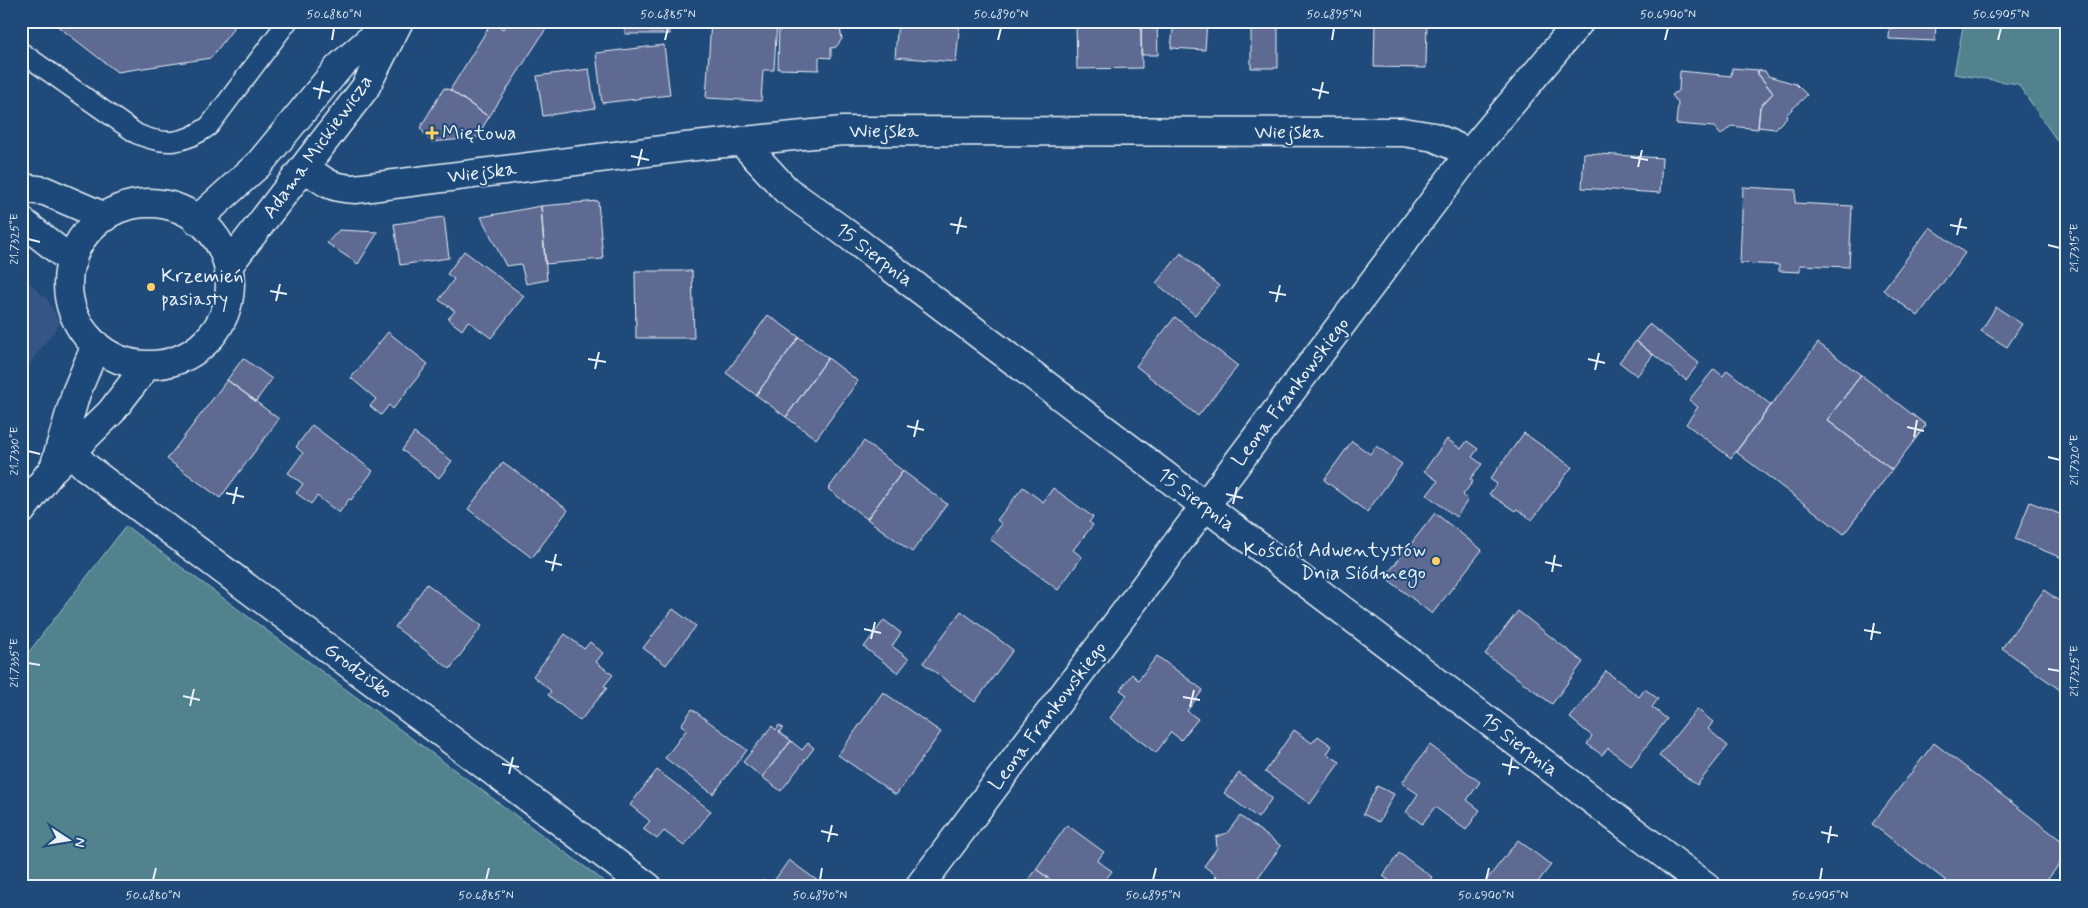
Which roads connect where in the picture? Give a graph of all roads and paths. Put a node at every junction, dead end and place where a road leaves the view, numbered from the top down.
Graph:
1 (288, 21) edge
2 (391, 21) edge
3 (399, 21) edge
4 (1580, 21) edge
5 (21, 52) edge
6 (741, 142) junction
7 (1470, 153) junction
8 (305, 167) junction
9 (21, 188) edge
10 (105, 217) junction
11 (21, 220) edge
12 (198, 220) junction
13 (72, 261) junction
14 (228, 266) junction
15 (96, 344) junction
16 (147, 365) junction
17 (62, 461) junction
18 (1206, 508) junction
19 (21, 511) edge
20 (648, 887) edge
21 (919, 887) edge
22 (1707, 887) edge

1 - 5 lane
2 - 12 street, Adama Mickiewicza
3 - 8 street, Adama Mickiewicza
4 - 7 street, Leona Frankowskiego
6 - 7 street, Wiejska
6 - 8 street, Wiejska
6 - 18 street, 15 Sierpnia
7 - 18 street, Leona Frankowskiego
8 - 14 street, Adama Mickiewicza
9 - 10 street
10 - 12 street
10 - 13 street
11 - 13 street
12 - 14 street
13 - 15 street
14 - 16 street
15 - 16 street
15 - 17 street
16 - 17 street
17 - 19 street
17 - 20 street, Grodzisko
18 - 21 street, Leona Frankowskiego
18 - 22 street, 15 Sierpnia

